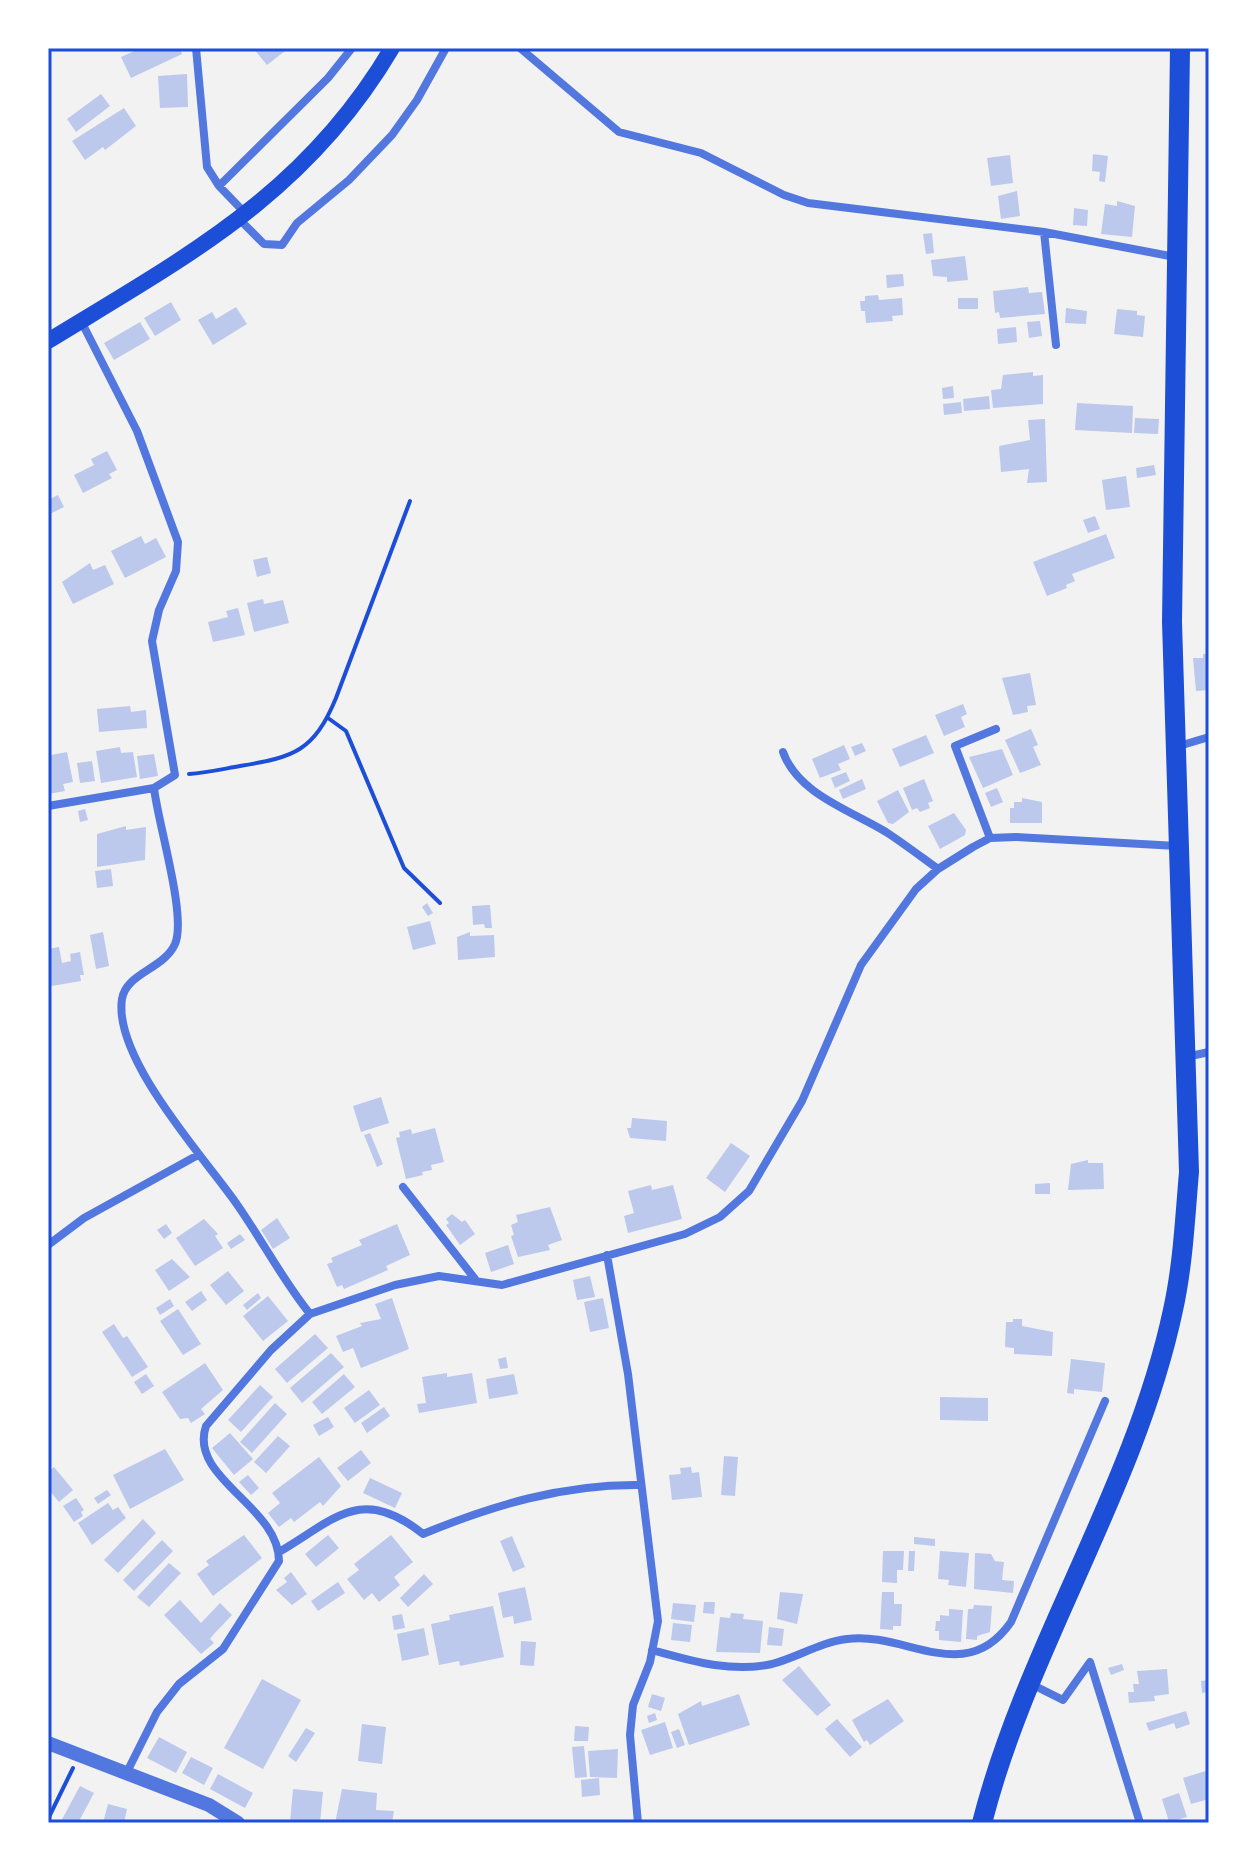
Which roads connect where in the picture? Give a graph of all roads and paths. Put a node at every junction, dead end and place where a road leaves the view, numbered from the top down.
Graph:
1 (196, 48) edge
2 (352, 48) edge
3 (392, 48) edge
4 (446, 48) edge
5 (520, 48) edge
6 (1180, 48) edge
7 (219, 186) junction
8 (244, 218) junction
9 (1044, 232) junction
10 (1179, 258) junction
11 (81, 321) junction
12 (48, 341) edge
13 (1056, 345) dead end
14 (410, 501) dead end
15 (328, 718) junction
16 (996, 729) dead end
17 (1209, 737) edge
18 (1174, 747) junction
19 (783, 752) dead end
20 (175, 775) junction
21 (154, 788) junction
22 (48, 806) edge
23 (990, 838) junction
24 (1177, 846) junction
25 (938, 869) junction
26 (440, 903) dead end
27 (1209, 1052) edge
28 (1184, 1057) junction
29 (198, 1155) junction
30 (403, 1187) dead end
31 (48, 1245) edge
32 (607, 1255) junction
33 (475, 1279) junction
34 (310, 1314) junction
35 (1105, 1401) dead end
36 (640, 1485) junction
37 (279, 1552) junction
38 (652, 1650) junction
39 (1031, 1684) junction
40 (48, 1743) edge
41 (79, 1755) junction
42 (127, 1772) junction
43 (48, 1819) edge
44 (238, 1823) edge
45 (638, 1823) edge
46 (982, 1823) edge
47 (1140, 1823) edge

1 - 7 street
2 - 7 street
3 - 8 main road
4 - 8 street
5 - 9 street
6 - 10 main road
7 - 8 street
8 - 11 main road
9 - 10 street
9 - 13 street
10 - 18 main road
11 - 12 main road
11 - 20 street
14 - 15 path
15 - 20 path
15 - 26 path
16 - 23 street
17 - 18 street
18 - 24 main road
19 - 25 street
20 - 21 street
21 - 22 street
21 - 29 street
23 - 24 street
23 - 25 street
24 - 28 main road
25 - 32 street
27 - 28 street
28 - 39 main road
29 - 31 street
29 - 34 street
30 - 33 street
32 - 33 street
32 - 36 street
33 - 34 street
34 - 37 street
35 - 38 street
36 - 37 street
36 - 38 street
37 - 42 street
38 - 45 street
39 - 46 main road
39 - 47 street
40 - 41 street
41 - 42 street
41 - 43 path
42 - 44 street

